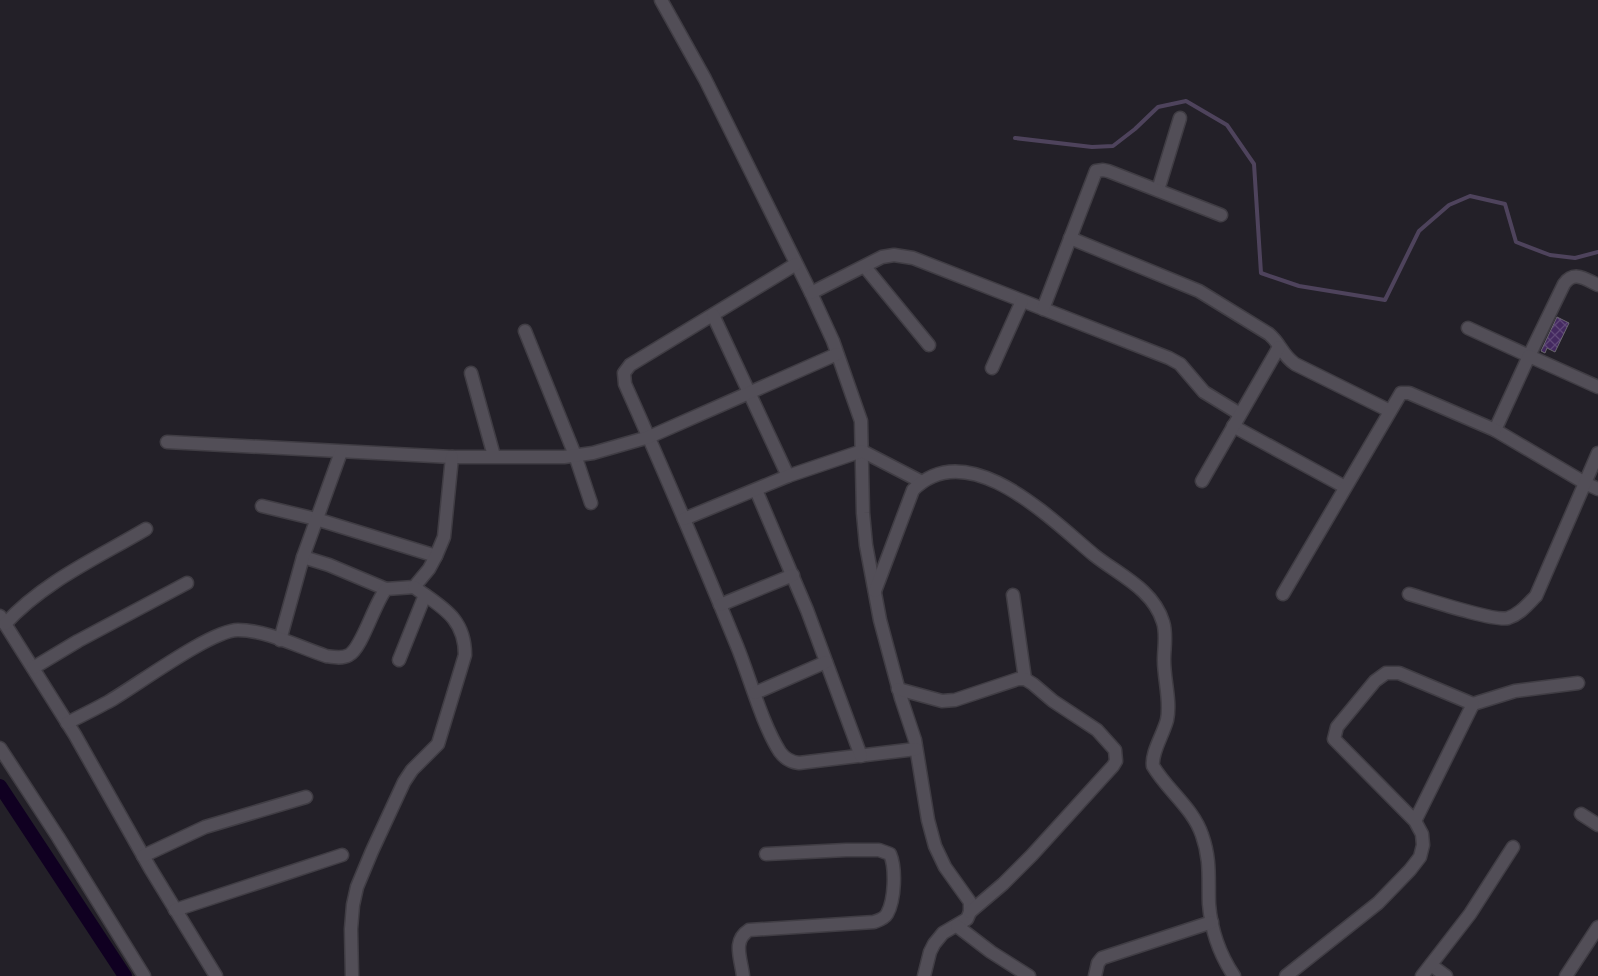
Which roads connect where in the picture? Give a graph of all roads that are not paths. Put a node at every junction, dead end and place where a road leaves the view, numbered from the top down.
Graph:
1 (661, 0) edge
2 (1180, 118) dead end
3 (1158, 190) junction
4 (1221, 215) dead end
5 (1070, 238) junction
6 (796, 264) junction
7 (865, 267) junction
8 (1598, 285) edge
9 (810, 293) junction
10 (1022, 301) junction
11 (1043, 309) junction
12 (713, 315) junction
13 (1468, 328) dead end
14 (525, 330) dead end
15 (929, 345) dead end
16 (1279, 347) junction
17 (837, 354) junction
18 (1530, 356) junction
19 (992, 368) dead end
20 (471, 372) dead end
21 (1598, 387) edge
22 (749, 393) junction
23 (1390, 411) junction
24 (1240, 414) junction
25 (1233, 426) junction
26 (1495, 430) junction
27 (649, 437) junction
28 (166, 442) dead end
29 (862, 451) junction
30 (341, 452) junction
31 (1598, 453) edge
32 (575, 455) junction
33 (494, 456) junction
34 (452, 457) junction
35 (788, 476) junction
36 (1202, 481) dead end
37 (922, 482) junction
38 (1585, 483) junction
39 (1345, 487) junction
40 (1598, 489) edge
41 (756, 490) junction
42 (591, 504) dead end
43 (262, 506) dead end
44 (684, 519) junction
45 (316, 520) junction
46 (146, 529) dead end
47 (436, 556) junction
48 (303, 557) junction
49 (792, 575) junction
50 (187, 583) dead end
51 (414, 587) junction
52 (386, 590) junction
53 (875, 592) junction
54 (1283, 594) dead end
55 (1409, 594) dead end
56 (425, 595) junction
57 (1013, 595) dead end
58 (720, 605) junction
59 (2, 620) edge
60 (280, 640) junction
61 (399, 660) dead end
62 (826, 662) junction
63 (33, 668) junction
64 (1025, 679) junction
65 (1578, 683) dead end
66 (898, 689) junction
67 (755, 694) junction
68 (1473, 704) junction
69 (68, 723) junction
70 (0, 748) edge
71 (916, 749) junction
72 (861, 756) junction
73 (306, 797) dead end
74 (1581, 814) dead end
75 (1415, 822) junction
76 (1598, 825) edge
77 (1513, 847) dead end
78 (766, 854) dead end
79 (342, 855) dead end
80 (143, 856) junction
81 (176, 910) junction
82 (970, 912) junction
83 (1212, 922) junction
84 (957, 926) junction
85 (1598, 927) edge
86 (1431, 965) junction
87 (144, 976) edge
88 (216, 976) edge
89 (352, 976) edge
90 (743, 976) edge
91 (924, 976) edge
92 (1029, 976) edge
93 (1096, 976) edge
94 (1234, 976) edge
95 (1286, 976) edge
96 (1422, 976) edge
97 (1446, 976) edge
98 (1566, 976) edge

1 - 6 street
2 - 3 street
3 - 4 street
3 - 5 street
5 - 11 street
5 - 16 street
6 - 9 street
6 - 12 street
7 - 9 street
7 - 10 street
7 - 15 street
8 - 18 street
9 - 17 street
10 - 11 street
10 - 19 street
11 - 24 street
12 - 22 street
12 - 27 street
13 - 18 street
14 - 32 street
16 - 23 street
16 - 24 street
17 - 22 street
17 - 29 street
18 - 21 street
18 - 26 street
20 - 33 street
22 - 27 street
22 - 35 street
23 - 26 street
23 - 39 street
24 - 25 street
25 - 36 street
25 - 39 street
26 - 38 street
27 - 32 street
27 - 44 street
28 - 30 street
29 - 35 street
29 - 37 street
29 - 53 street
30 - 34 street
30 - 45 street
31 - 38 street
32 - 33 street
32 - 42 street
33 - 34 street
34 - 47 street
35 - 41 street
37 - 53 street
37 - 83 street
38 - 40 street
38 - 55 street
39 - 54 street
41 - 44 street
41 - 49 street
43 - 45 street
44 - 58 street
45 - 47 street
45 - 48 street
46 - 59 street
47 - 51 street
48 - 52 street
48 - 60 street
49 - 58 street
49 - 62 street
50 - 63 street
51 - 52 street
51 - 56 street
52 - 60 street
53 - 66 street
56 - 61 street
56 - 89 street
57 - 64 street
58 - 67 street
59 - 63 street
60 - 69 street
62 - 67 street
62 - 72 street
63 - 69 street
64 - 66 street
64 - 82 street
65 - 68 street
66 - 71 street
67 - 72 street
68 - 75 street
68 - 75 street
69 - 80 street
70 - 87 street
71 - 72 street
71 - 82 street
73 - 80 street
74 - 76 street
75 - 95 street
77 - 86 street
78 - 90 street
79 - 81 street
80 - 81 street
81 - 88 street
82 - 84 street
83 - 93 street
83 - 94 street
84 - 91 street
84 - 92 street
85 - 98 street
86 - 96 street
86 - 97 street

